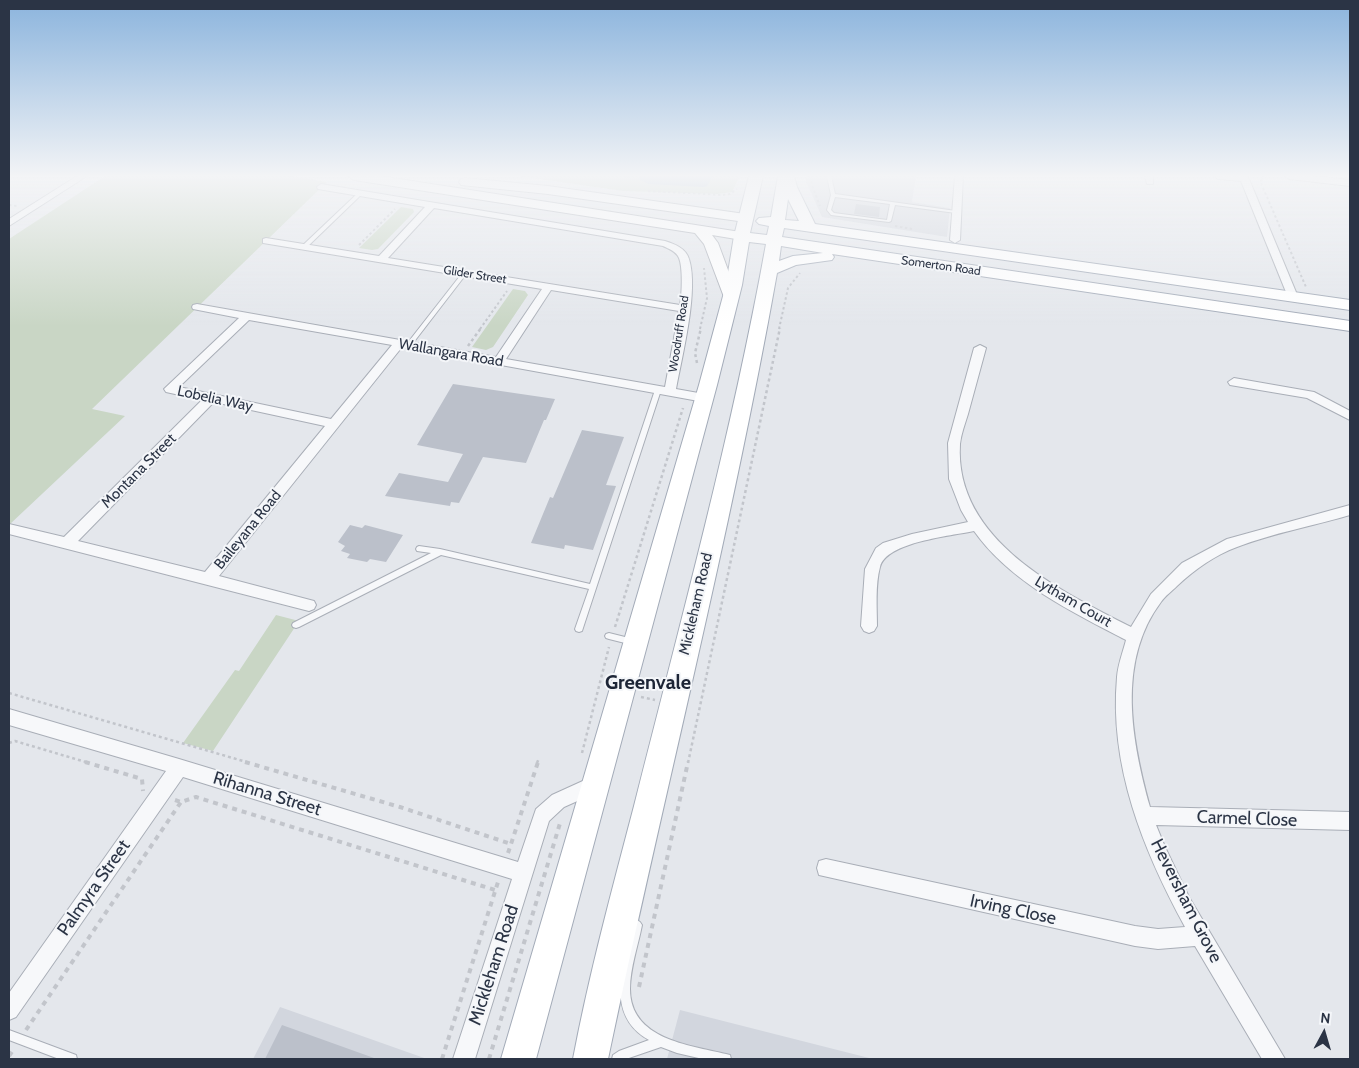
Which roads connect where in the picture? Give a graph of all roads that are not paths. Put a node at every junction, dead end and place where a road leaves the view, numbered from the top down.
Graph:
1 (326, 226) edge
2 (413, 226) edge
3 (557, 226) edge
4 (673, 226) edge
5 (744, 226) edge
6 (778, 226) edge
7 (801, 226) edge
8 (955, 226) edge
9 (1268, 226) edge
10 (810, 227) joint
11 (700, 230) junction
12 (742, 236) junction
13 (266, 241) dead end
14 (775, 241) junction
15 (953, 245) junction
16 (304, 247) junction
17 (885, 258) junction
18 (381, 260) junction
19 (769, 270) junction
20 (465, 273) junction
21 (548, 287) junction
22 (1300, 292) junction
23 (731, 296) junction
24 (1350, 305) edge
25 (197, 307) dead end
26 (684, 309) junction
27 (247, 316) junction
28 (1350, 326) edge
29 (403, 345) junction
30 (980, 348) dead end
31 (498, 362) junction
32 (1234, 382) dead end
33 (664, 391) junction
34 (696, 397) junction
35 (211, 398) junction
36 (1350, 416) edge
37 (334, 424) junction
38 (1350, 510) edge
39 (978, 525) junction
40 (9, 529) edge
41 (66, 544) junction
42 (419, 549) dead end
43 (440, 552) junction
44 (208, 579) junction
45 (592, 587) junction
46 (308, 605) dead end
47 (296, 625) dead end
48 (868, 626) dead end
49 (578, 629) dead end
50 (1134, 636) junction
51 (9, 717) edge
52 (179, 767) junction
53 (596, 784) junction
54 (647, 810) junction
55 (1144, 816) junction
56 (1350, 821) edge
57 (645, 864) dead end
58 (826, 868) dead end
59 (524, 873) junction
60 (638, 916) dead end
61 (1202, 936) junction
62 (9, 1010) edge
63 (9, 1035) edge
64 (665, 1044) junction
65 (72, 1059) edge
66 (464, 1059) edge
67 (518, 1059) edge
68 (590, 1059) edge
69 (618, 1059) edge
70 (726, 1059) edge
71 (1274, 1059) edge

1 - 16 lane
2 - 18 street
3 - 26 street, Woodruff Road
4 - 11 main road, Somerton Road
5 - 12 main road
6 - 14 main road, Mickleham Road
7 - 10 main road, Somerton Road
8 - 15 street
9 - 22 street
10 - 15 main road, Somerton Road
11 - 12 main road, Somerton Road
11 - 23 main road
12 - 14 main road, Somerton Road
12 - 23 main road
13 - 16 street, Glider Street
14 - 17 main road, Somerton Road
14 - 19 main road, Mickleham Road
15 - 22 main road, Somerton Road
16 - 18 street, Glider Street
17 - 19 main road
17 - 28 main road, Somerton Road
18 - 20 street, Glider Street
19 - 54 main road, Mickleham Road
20 - 21 street, Glider Street
20 - 29 lane
21 - 26 street, Glider Street
21 - 31 street
22 - 24 main road, Somerton Road
23 - 34 main road
25 - 27 street, Wallangara Road
26 - 33 street, Woodruff Road
27 - 29 street, Wallangara Road
27 - 35 street, Lobelia Way
29 - 31 street, Wallangara Road
29 - 37 street, Baileyana Road
30 - 39 street, Lytham Court
31 - 33 street, Wallangara Road
32 - 36 street
33 - 34 street, Wallangara Road
33 - 45 lane
34 - 53 main road
35 - 37 street, Lobelia Way
35 - 41 street, Montana Street
37 - 44 street, Baileyana Road
38 - 50 street, Heversham Grove
39 - 48 street
39 - 50 street, Lytham Court
40 - 41 street, Baileyana Road
41 - 44 street, Baileyana Road
42 - 43 lane
43 - 45 lane
43 - 47 lane
44 - 46 street
45 - 49 lane
50 - 55 street, Heversham Grove
51 - 52 street, Rihanna Street
52 - 59 street, Rihanna Street
52 - 62 street, Palmyra Street
53 - 59 street, Mickleham Road
53 - 67 main road
54 - 57 lane
54 - 68 main road, Mickleham Road
55 - 56 street, Carmel Close
55 - 61 street, Heversham Grove
58 - 61 street, Irving Close
59 - 66 street, Mickleham Road
60 - 64 lane
61 - 71 street, Heversham Grove
63 - 65 lane
64 - 69 lane
64 - 70 lane

